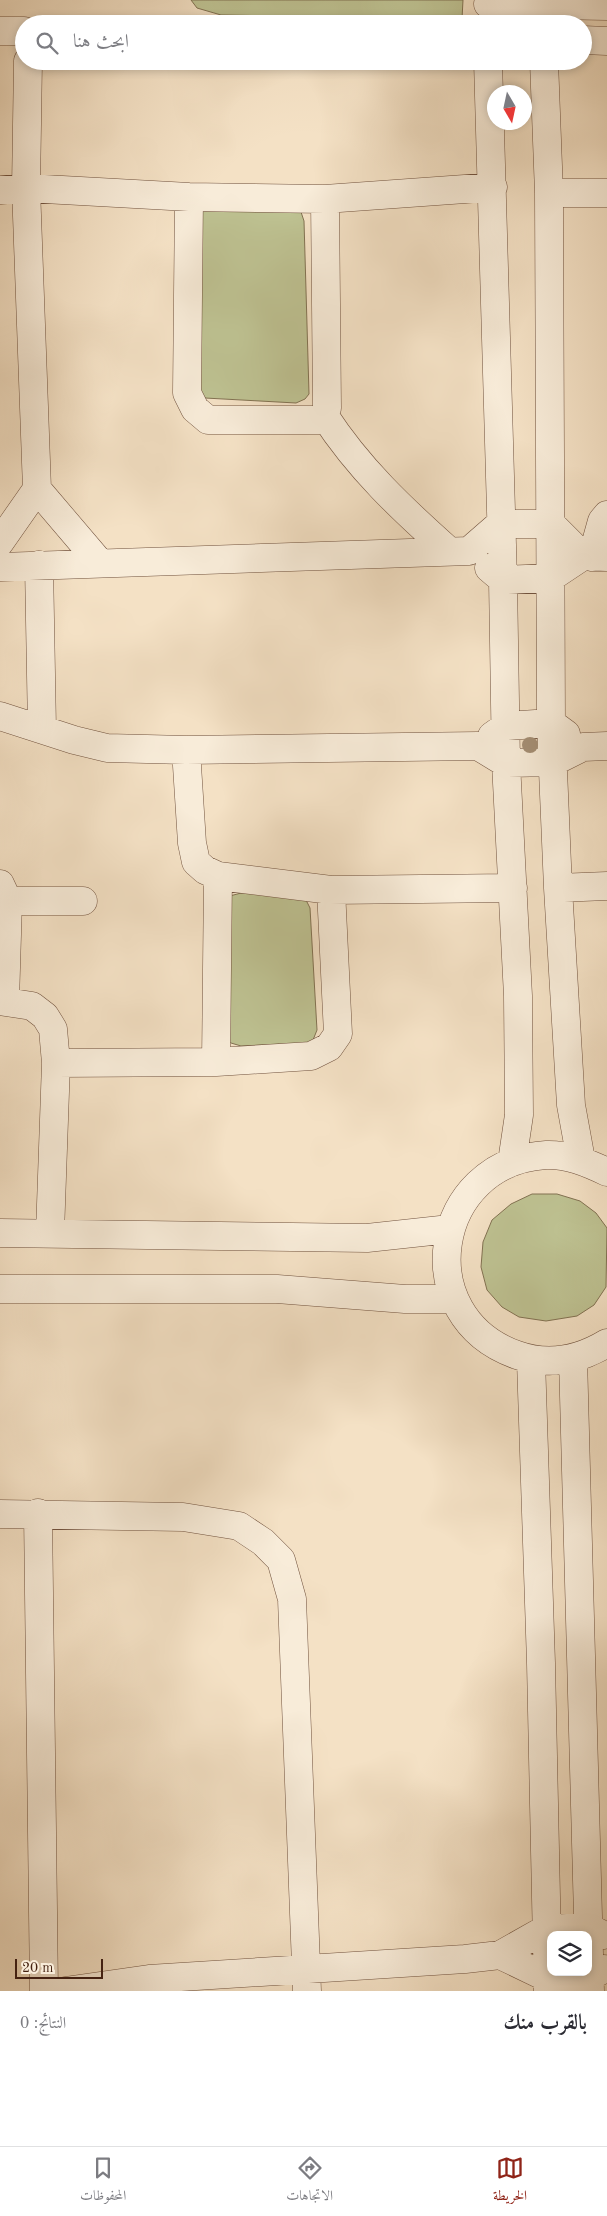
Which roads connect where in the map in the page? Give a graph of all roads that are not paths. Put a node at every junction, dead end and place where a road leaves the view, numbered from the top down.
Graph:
1 (607, 6) edge
2 (488, 9) edge
3 (543, 10) edge
4 (0, 31) edge
5 (15, 31) edge
6 (592, 40) edge
7 (607, 41) edge
8 (27, 70) edge
9 (488, 70) edge
10 (544, 70) edge
11 (493, 187) junction
12 (13, 189) edge
13 (549, 193) junction
14 (607, 193) edge
15 (188, 197) junction
16 (325, 199) junction
17 (324, 415) junction
18 (37, 489) junction
19 (607, 515) edge
20 (500, 524) junction
21 (551, 524) junction
22 (0, 542) edge
23 (459, 551) junction
24 (594, 557) edge
25 (100, 563) junction
26 (39, 565) junction
27 (0, 567) edge
28 (550, 578) junction
29 (503, 580) junction
30 (0, 716) edge
31 (551, 723) junction
32 (506, 726) junction
33 (42, 728) junction
34 (478, 746) junction
35 (595, 747) edge
36 (186, 750) junction
37 (553, 762) junction
38 (506, 763) junction
39 (218, 876) junction
40 (607, 886) edge
41 (513, 888) junction
42 (558, 888) junction
43 (331, 890) junction
44 (4, 892) edge
45 (83, 901) dead end
46 (3, 1001) edge
47 (216, 1062) junction
48 (56, 1063) junction
49 (581, 1160) junction
50 (512, 1162) junction
51 (607, 1172) edge
52 (450, 1229) junction
53 (0, 1233) edge
54 (50, 1233) junction
55 (0, 1289) edge
56 (454, 1299) junction
57 (607, 1343) edge
58 (573, 1358) junction
59 (531, 1360) junction
60 (38, 1513) junction
61 (0, 1514) edge
62 (546, 1929) junction
63 (598, 1932) edge
64 (500, 1955) junction
65 (595, 1979) edge
66 (306, 1980) edge
67 (548, 1984) edge
68 (44, 1991) edge
69 (65, 1991) edge

1 - 3 street
2 - 3 street
4 - 5 street
6 - 7 street
8 - 12 street
9 - 11 street
10 - 13 street
11 - 16 street
11 - 20 street
12 - 15 street
12 - 18 street
13 - 14 street
13 - 21 street
15 - 16 street
15 - 17 street
16 - 17 street
17 - 23 street
18 - 22 street
18 - 25 street
19 - 24 street
20 - 21 street
20 - 23 street
20 - 29 street
21 - 24 street
21 - 28 street
23 - 25 street
23 - 29 street
24 - 28 street
25 - 26 street
26 - 27 street
26 - 33 street
28 - 29 street
28 - 31 street
29 - 32 street
30 - 33 street
31 - 32 street
31 - 35 street
31 - 37 street
32 - 34 street
32 - 38 street
33 - 36 street
34 - 36 street
34 - 38 street
35 - 37 street
36 - 39 street
37 - 38 street
37 - 42 street
38 - 41 street
39 - 43 street
39 - 47 street
40 - 42 street
41 - 43 street
41 - 50 street
42 - 49 street
43 - 47 street
44 - 45 street
44 - 46 street
46 - 48 street
47 - 48 street
48 - 54 street
49 - 50 street
49 - 51 street
50 - 52 street
52 - 54 street
52 - 56 street
53 - 54 street
55 - 56 street
56 - 59 street
57 - 58 street
58 - 59 street
58 - 63 street
59 - 62 street
60 - 61 street
60 - 66 street
60 - 68 street
62 - 63 street
62 - 64 street
62 - 67 street
63 - 65 street
64 - 66 street
64 - 67 street
65 - 67 street
66 - 69 street

